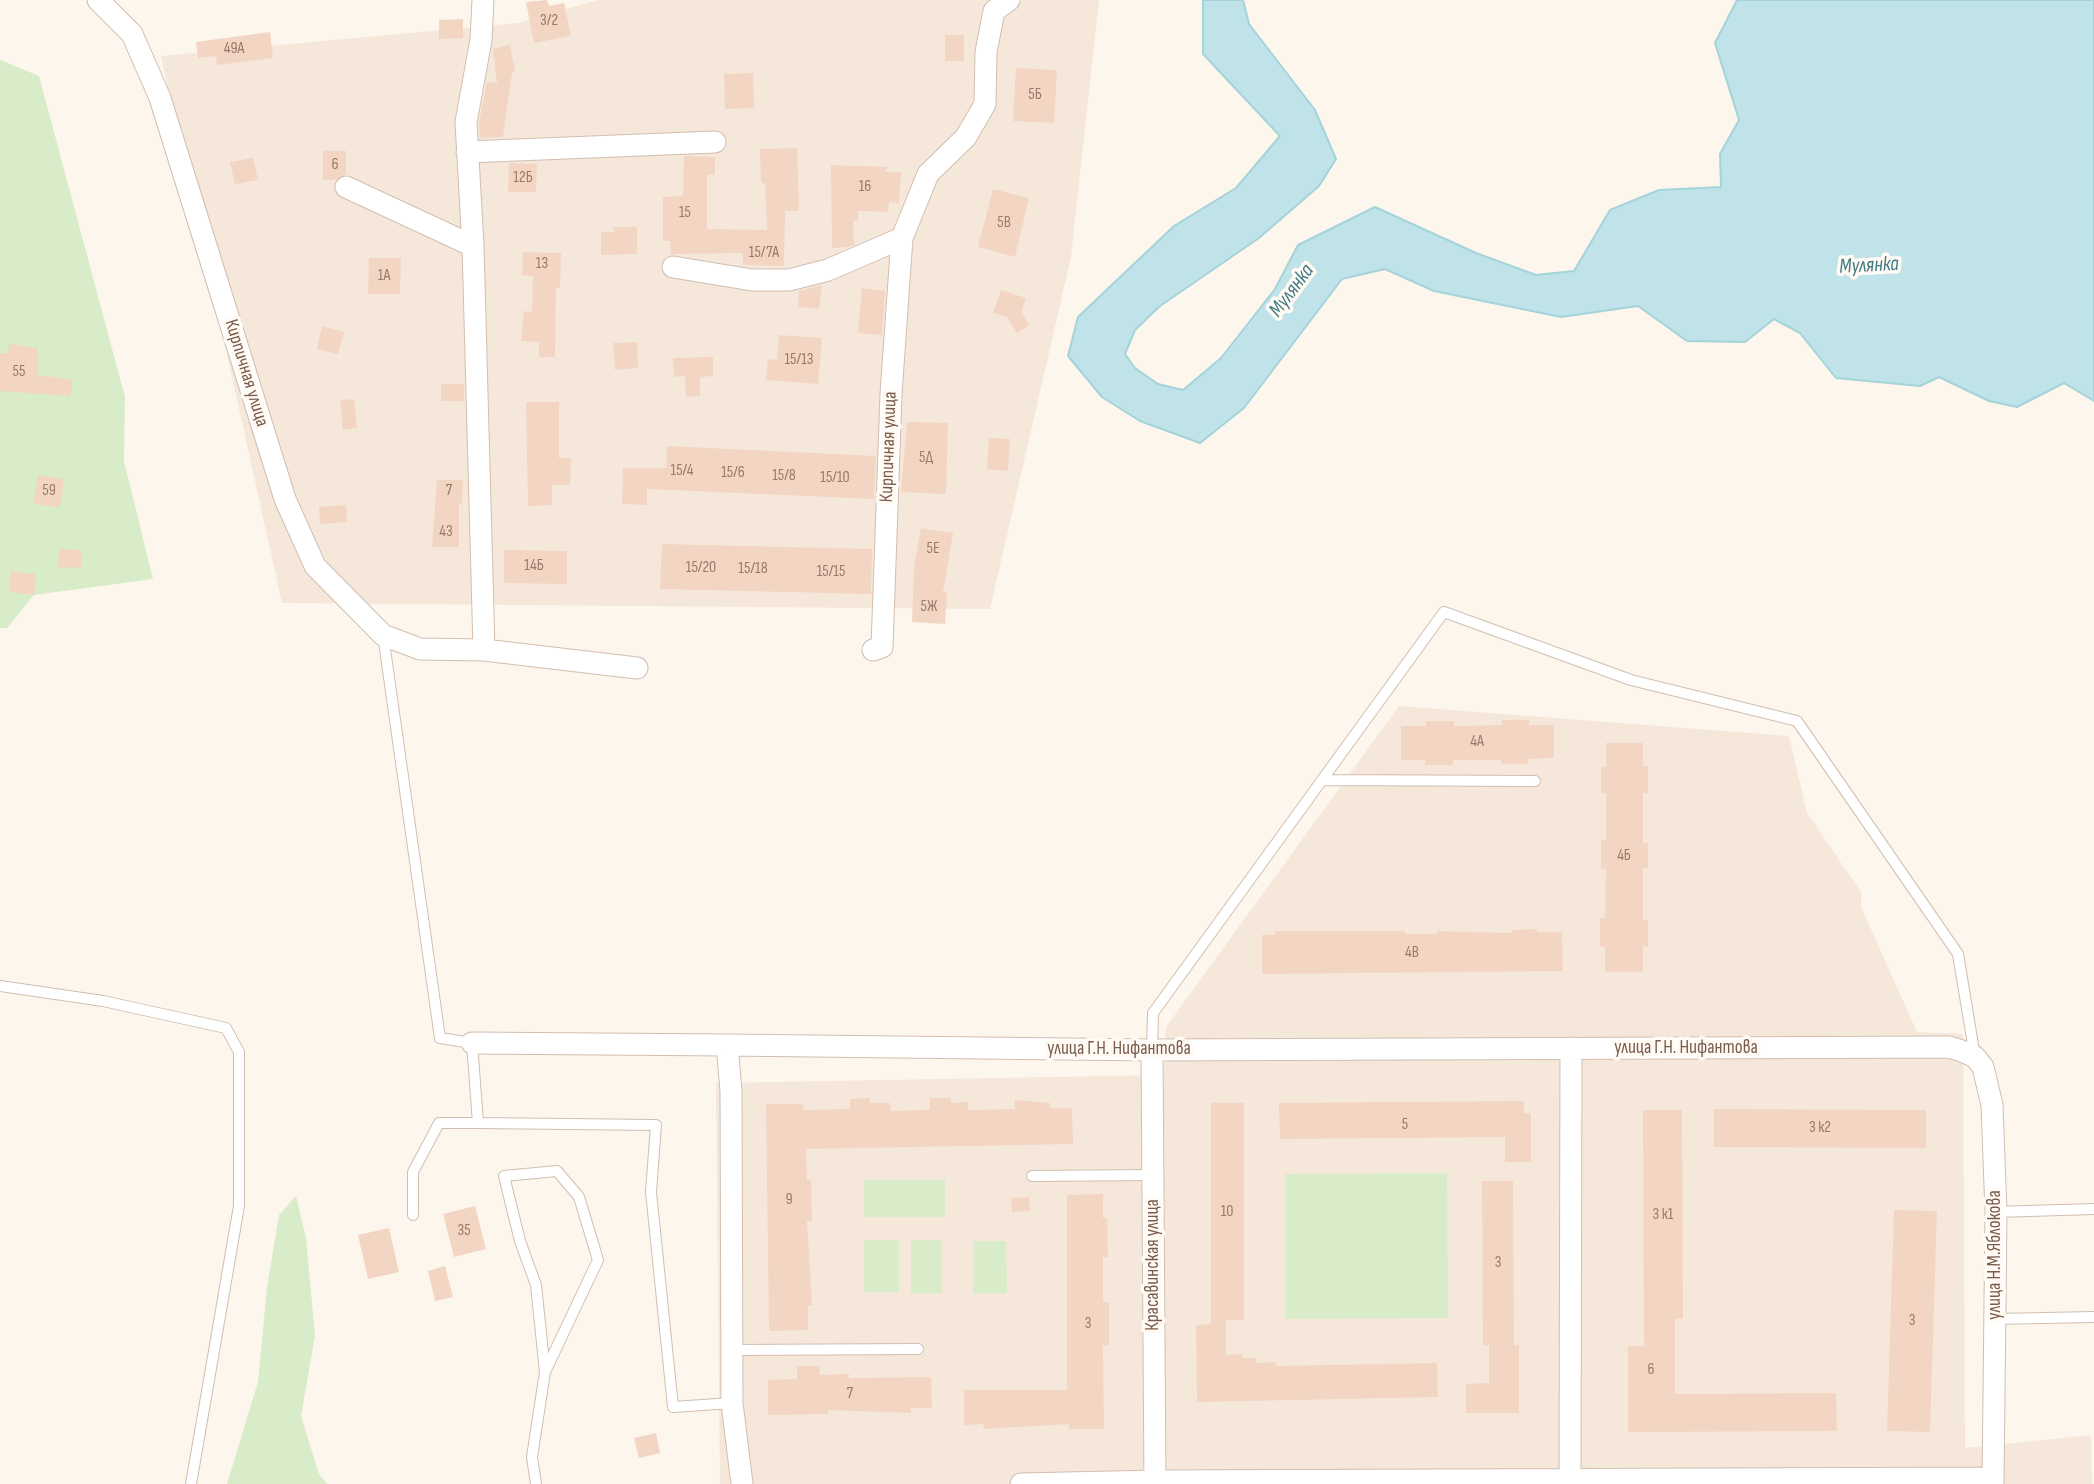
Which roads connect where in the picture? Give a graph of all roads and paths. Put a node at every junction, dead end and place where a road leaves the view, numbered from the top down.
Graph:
1 (98, 0) edge
2 (483, 0) edge
3 (1009, 0) edge
4 (715, 142) dead end
5 (467, 152) junction
6 (346, 187) dead end
7 (902, 238) junction
8 (473, 246) junction
9 (673, 267) dead end
10 (383, 635) junction
11 (484, 650) junction
12 (873, 650) dead end
13 (637, 668) dead end
14 (1322, 780) junction
15 (1535, 781) dead end
16 (0, 986) edge
17 (472, 1043) junction
18 (727, 1045) junction
19 (1571, 1048) junction
20 (1152, 1050) junction
21 (1975, 1057) junction
22 (478, 1123) junction
23 (1153, 1175) junction
24 (1032, 1176) dead end
25 (2094, 1209) edge
26 (1996, 1212) junction
27 (413, 1215) dead end
28 (2094, 1317) edge
29 (1994, 1319) junction
30 (918, 1349) dead end
31 (732, 1350) junction
32 (545, 1372) junction
33 (732, 1403) junction
34 (1864, 1480) edge
35 (1993, 1481) edge
36 (1155, 1482) edge
37 (1446, 1482) edge
38 (1570, 1482) edge
39 (191, 1484) edge
40 (536, 1484) edge
41 (742, 1484) edge
42 (1021, 1484) edge

1 - 10 street, Кирпичная улица
2 - 5 street
3 - 7 street, Кирпичная улица
4 - 5 street
5 - 8 street
6 - 8 street
7 - 9 street
7 - 12 street, Кирпичная улица
8 - 11 street
10 - 11 street, Кирпичная улица
10 - 17 lane
11 - 13 street, Кирпичная улица
14 - 15 lane
14 - 20 lane
14 - 21 lane
16 - 39 lane
17 - 18 street, улица Г.Н. Нифантова
17 - 22 lane
18 - 20 street, улица Г.Н. Нифантова
18 - 31 street
19 - 20 street, улица Г.Н. Нифантова
19 - 21 street, улица Г.Н. Нифантова
19 - 38 street
20 - 23 street, Красавинская улица
21 - 26 street, улица Н.М.Яблокова
22 - 27 lane
22 - 33 lane
23 - 24 lane
23 - 36 street, Красавинская улица
25 - 26 lane
26 - 29 street, улица Н.М.Яблокова
28 - 29 lane
29 - 35 street, улица Н.М.Яблокова
30 - 31 lane
31 - 33 street
32 - 32 lane
32 - 40 lane
33 - 41 street
34 - 35 street
34 - 38 street
36 - 37 street
36 - 42 street
37 - 38 street

